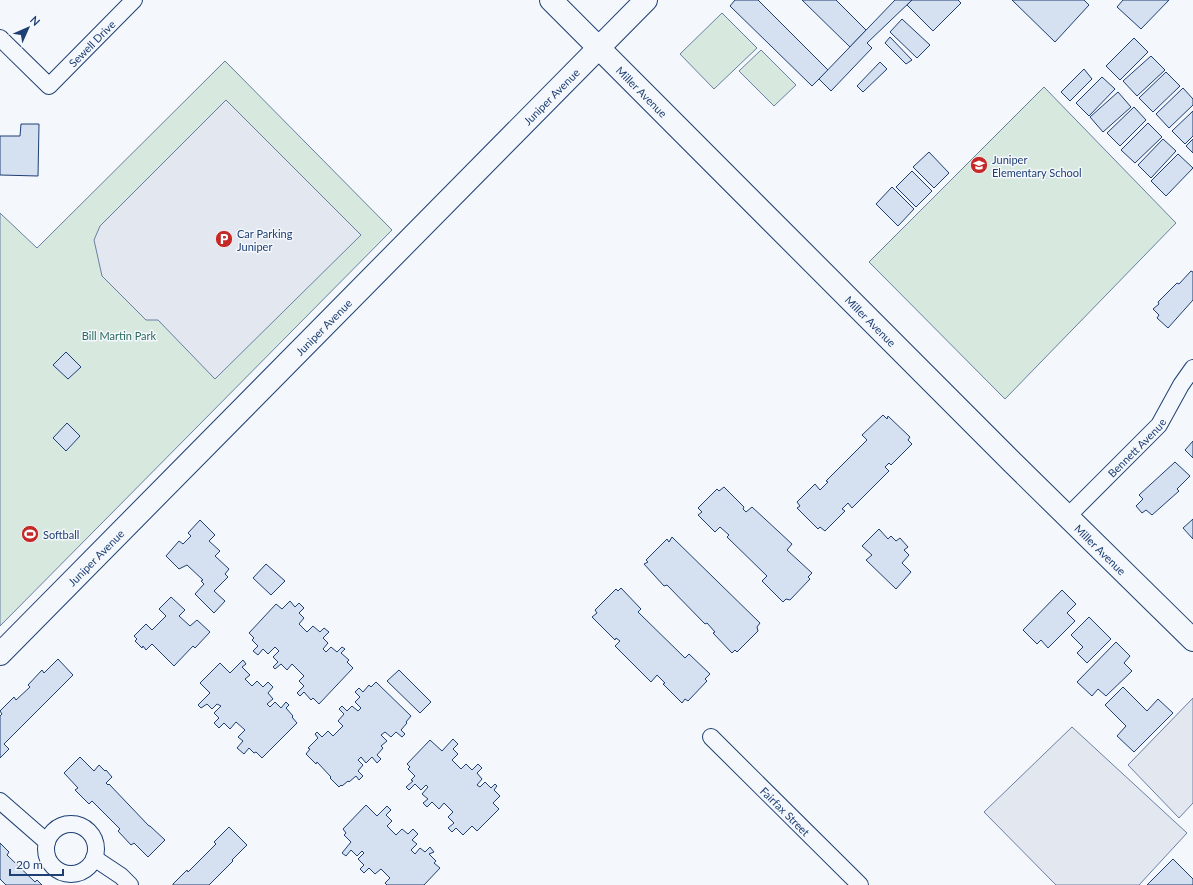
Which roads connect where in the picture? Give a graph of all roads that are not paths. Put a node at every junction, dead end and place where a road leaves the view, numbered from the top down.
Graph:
1 (134, 0) edge
2 (551, 0) edge
3 (646, 0) edge
4 (0, 38) edge
5 (599, 47) junction
6 (1193, 368) edge
7 (1068, 516) junction
8 (1193, 640) edge
9 (0, 654) edge
10 (711, 738) dead end
11 (0, 802) edge
12 (47, 842) junction
13 (94, 858) junction
14 (130, 885) edge
15 (860, 885) edge

1 - 4 street, Sewell Drive
2 - 5 street, Miller Avenue
3 - 5 street, Juniper Avenue
5 - 7 street, Miller Avenue
5 - 9 street, Juniper Avenue
6 - 7 street, Bennett Avenue
7 - 8 street, Miller Avenue
10 - 15 street, Fairfax Street
11 - 12 street
12 - 13 street
12 - 13 street
13 - 14 street

